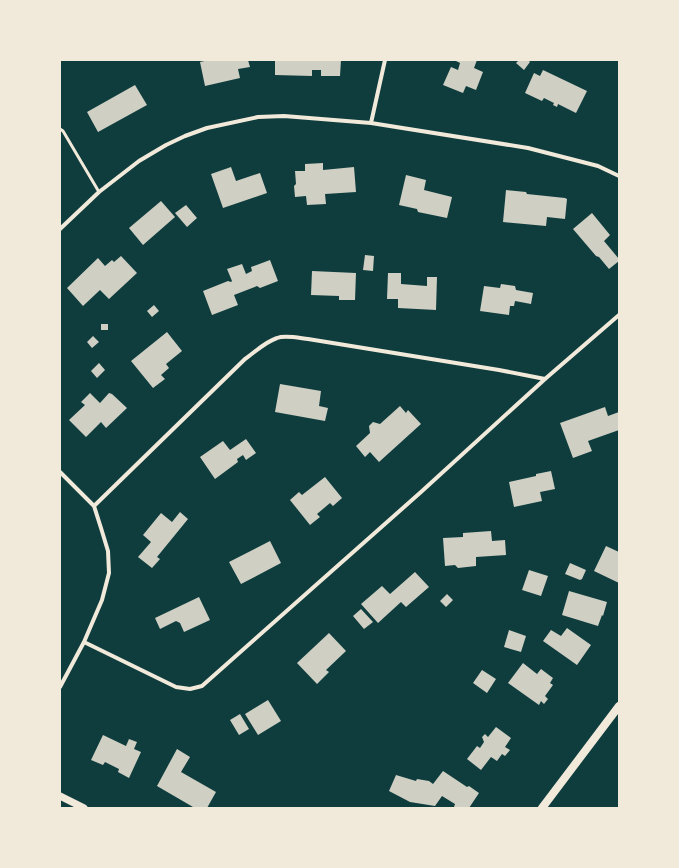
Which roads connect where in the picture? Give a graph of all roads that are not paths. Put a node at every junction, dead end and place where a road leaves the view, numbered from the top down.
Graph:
1 (385, 60) edge
2 (371, 123) junction
3 (60, 128) edge
4 (619, 176) edge
5 (99, 192) junction
6 (60, 229) edge
7 (619, 315) edge
8 (545, 379) junction
9 (60, 472) edge
10 (94, 506) junction
11 (84, 642) junction
12 (60, 687) edge
13 (619, 706) edge
14 (60, 796) edge
15 (84, 808) edge
16 (542, 808) edge

1 - 2 street
2 - 4 street
2 - 5 street
3 - 5 lane
5 - 6 street
7 - 8 street
8 - 10 street
8 - 11 street
9 - 10 street
10 - 11 street
11 - 12 street
13 - 16 main road
14 - 15 street

